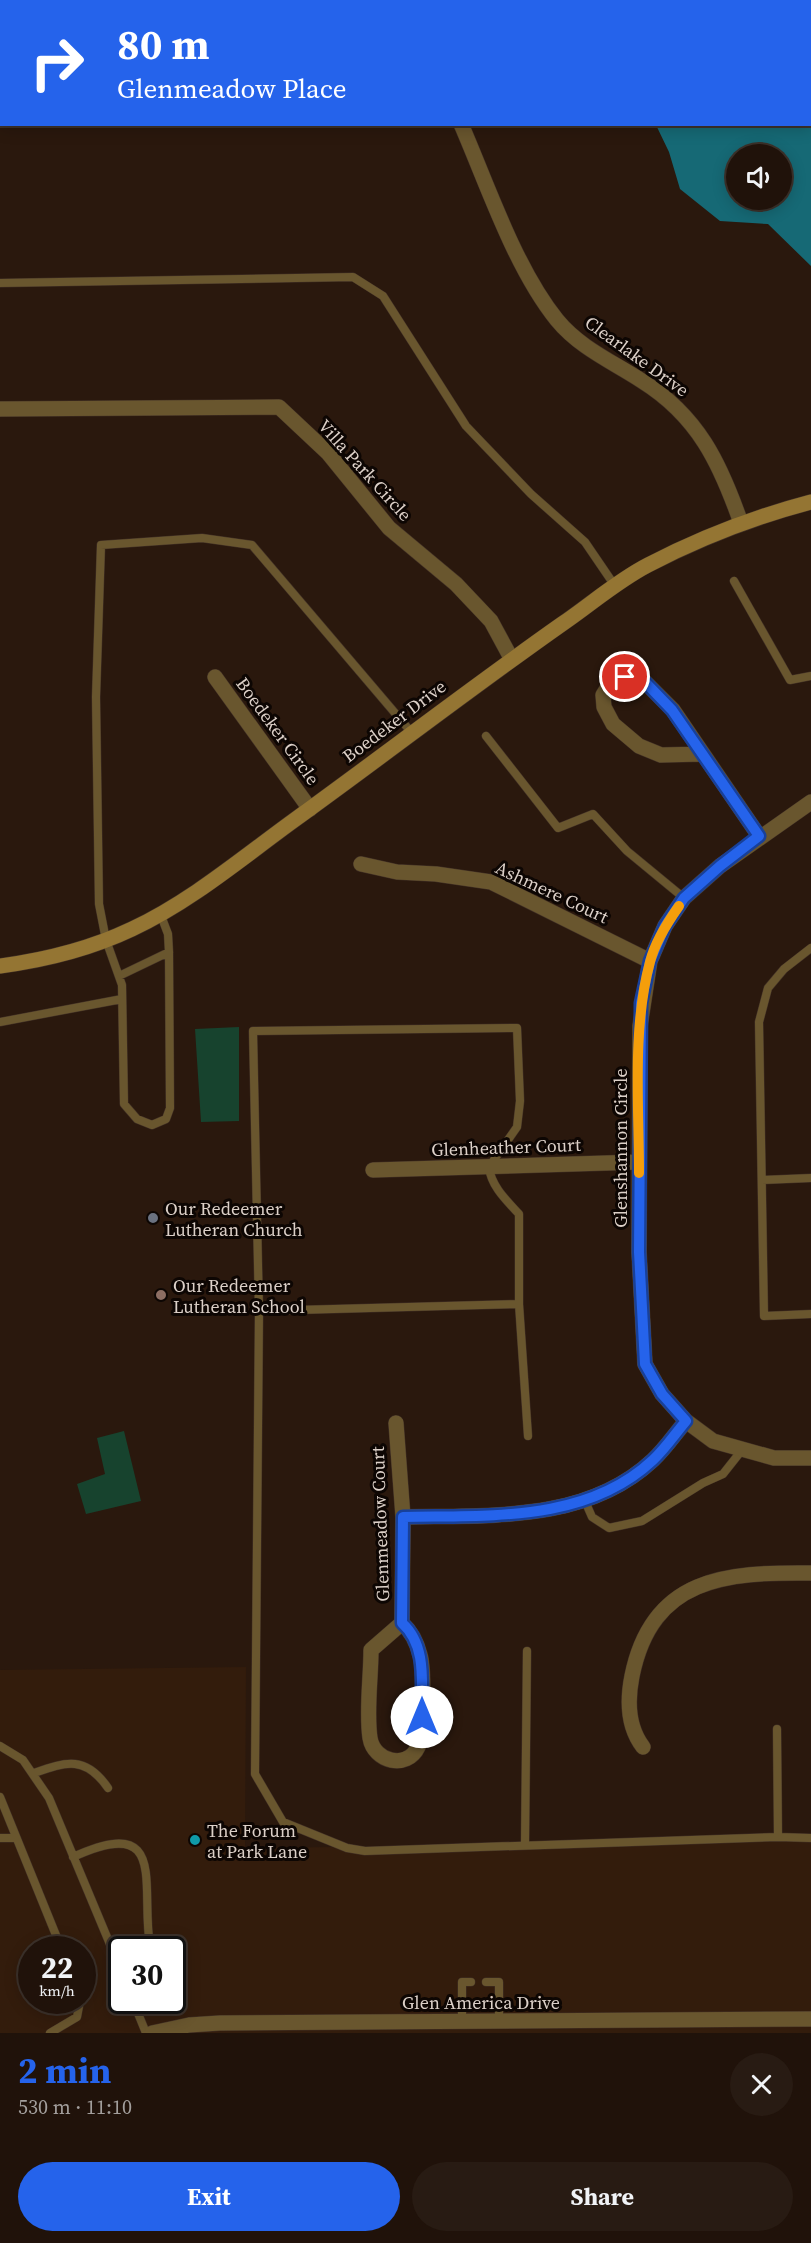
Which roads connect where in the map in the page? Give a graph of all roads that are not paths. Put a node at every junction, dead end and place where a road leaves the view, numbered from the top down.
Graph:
1 (462, 126) edge
2 (0, 283) edge
3 (0, 409) edge
4 (811, 502) edge
5 (741, 523) junction
6 (734, 581) dead end
7 (615, 586) junction
8 (511, 658) junction
9 (811, 676) edge
10 (215, 677) dead end
11 (412, 733) junction
12 (486, 736) dead end
13 (703, 754) junction
14 (811, 802) edge
15 (310, 809) junction
16 (759, 836) junction
17 (361, 864) dead end
18 (684, 898) junction
19 (160, 913) junction
20 (106, 940) junction
21 (811, 948) edge
22 (169, 952) junction
23 (650, 961) junction
24 (0, 966) edge
25 (119, 976) junction
26 (122, 999) junction
27 (0, 1022) edge
28 (639, 1162) junction
29 (489, 1167) junction
30 (373, 1170) dead end
31 (811, 1178) edge
32 (762, 1180) junction
33 (519, 1304) junction
34 (259, 1311) junction
35 (811, 1314) edge
36 (686, 1421) junction
37 (396, 1423) dead end
38 (528, 1436) dead end
39 (742, 1449) junction
40 (811, 1458) edge
41 (585, 1502) junction
42 (403, 1517) junction
43 (811, 1573) edge
44 (402, 1623) junction
45 (527, 1651) dead end
46 (777, 1729) dead end
47 (0, 1746) edge
48 (643, 1747) dead end
49 (34, 1773) junction
50 (108, 1788) dead end
51 (0, 1797) edge
52 (0, 1838) edge
53 (15, 1838) junction
54 (778, 1838) junction
55 (811, 1838) edge
56 (525, 1845) junction
57 (74, 1857) junction
58 (56, 1936) edge
59 (149, 1936) edge
60 (108, 1939) edge
61 (471, 1982) dead end
62 (486, 1982) dead end
63 (77, 2014) edge
64 (138, 2014) edge
65 (811, 2019) edge
66 (462, 2022) junction
67 (489, 2025) edge
68 (50, 2033) edge
69 (146, 2033) edge
70 (152, 2033) edge

1 - 5 street, Clearlake Drive
2 - 7 lane
3 - 8 street, Villa Park Circle
4 - 5 street, Boedeker Drive
5 - 7 street, Boedeker Drive
6 - 9 lane
7 - 8 street, Boedeker Drive
8 - 11 street, Boedeker Drive
10 - 15 street, Boedeker Circle
11 - 15 street, Boedeker Drive
11 - 20 lane
12 - 18 lane
13 - 13 street
13 - 16 street
14 - 16 street, Glenshannon Circle
15 - 19 street, Boedeker Drive
16 - 18 street, Glenshannon Circle
17 - 23 street, Ashmere Court
18 - 23 street, Glenshannon Circle
19 - 20 street, Boedeker Drive
19 - 22 lane
20 - 24 street, Boedeker Drive
20 - 25 lane
21 - 32 lane
22 - 25 lane
22 - 26 lane
23 - 28 street, Glenshannon Circle
25 - 26 lane
26 - 27 lane
28 - 29 street, Glenheather Court
28 - 36 street, Glenshannon Circle
29 - 30 street, Glenheather Court
29 - 33 lane
29 - 34 lane
31 - 32 lane
32 - 35 lane
33 - 34 lane
33 - 38 lane
34 - 56 lane
36 - 39 street, Glenshannon Circle
36 - 41 street
37 - 42 street, Glenmeadow Court
39 - 40 street, Glenshannon Circle
39 - 41 lane
41 - 42 street
42 - 44 street, Glenmeadow Court
43 - 48 street
44 - 44 street, Glenmeadow Court
45 - 56 lane
46 - 54 lane
47 - 49 lane
49 - 50 lane
49 - 57 lane
51 - 53 lane
52 - 53 lane
53 - 58 lane
54 - 55 lane
54 - 56 lane
57 - 59 lane
57 - 60 lane
61 - 66 lane
62 - 67 lane
63 - 68 lane
64 - 69 lane
65 - 67 street, Glen America Drive
66 - 67 street, Glen America Drive
66 - 70 street, Glen America Drive

